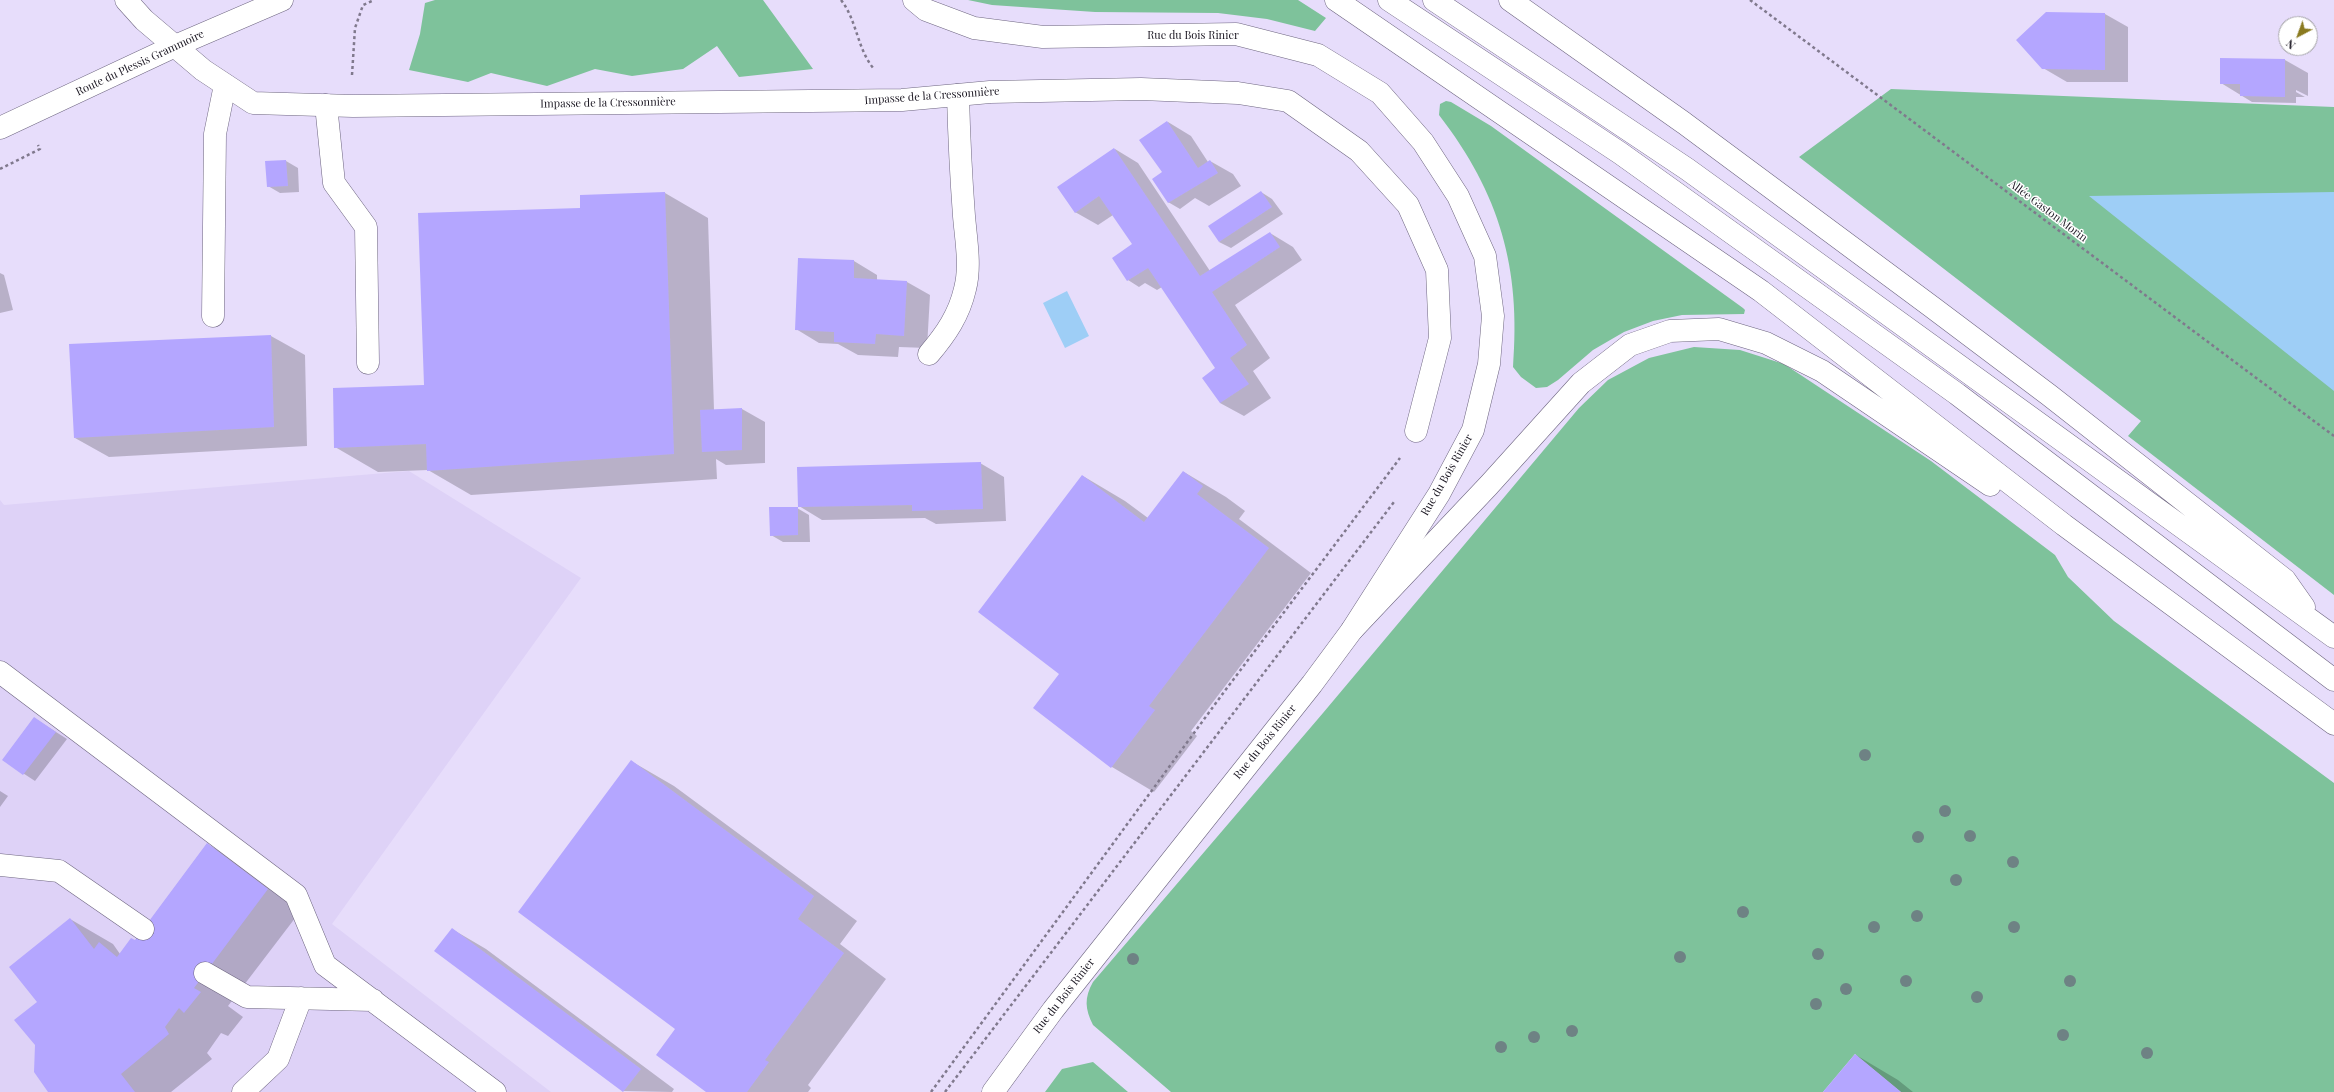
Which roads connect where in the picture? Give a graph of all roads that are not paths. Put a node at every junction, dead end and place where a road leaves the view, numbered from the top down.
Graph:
1 (126, 0) edge
2 (282, 0) edge
3 (914, 0) edge
4 (1336, 0) edge
5 (1390, 0) edge
6 (1434, 0) edge
7 (1510, 0) edge
8 (175, 46) junction
9 (225, 85) junction
10 (958, 95) junction
11 (326, 105) junction
12 (0, 128) edge
13 (213, 316) dead end
14 (929, 354) dead end
15 (368, 363) dead end
16 (1416, 431) road end
17 (2064, 525) junction
18 (2316, 623) junction
19 (1352, 630) junction
20 (2334, 637) edge
21 (0, 672) edge
22 (2334, 680) edge
23 (2334, 724) edge
24 (0, 865) edge
25 (143, 929) dead end
26 (205, 973) dead end
27 (301, 998) junction
28 (373, 1000) junction
29 (243, 1092) edge
30 (495, 1092) edge
31 (992, 1092) edge

1 - 8 main road, Impasse de la Cressonnière
2 - 8 main road, Route du Plessis Grammoire
3 - 19 main road, Rue du Bois Rinier
4 - 17 main road
5 - 22 main road
6 - 18 main road
7 - 18 main road
8 - 9 main road, Impasse de la Cressonnière
8 - 12 main road, Route du Plessis Grammoire
9 - 11 main road, Impasse de la Cressonnière
9 - 13 main road
10 - 11 main road, Impasse de la Cressonnière
10 - 14 main road
10 - 16 main road, Impasse de la Cressonnière
11 - 15 main road
17 - 19 main road
17 - 23 main road
18 - 20 main road
19 - 31 main road, Rue du Bois Rinier
21 - 28 main road
24 - 25 main road
26 - 27 main road
27 - 28 main road
27 - 29 main road
28 - 30 main road

